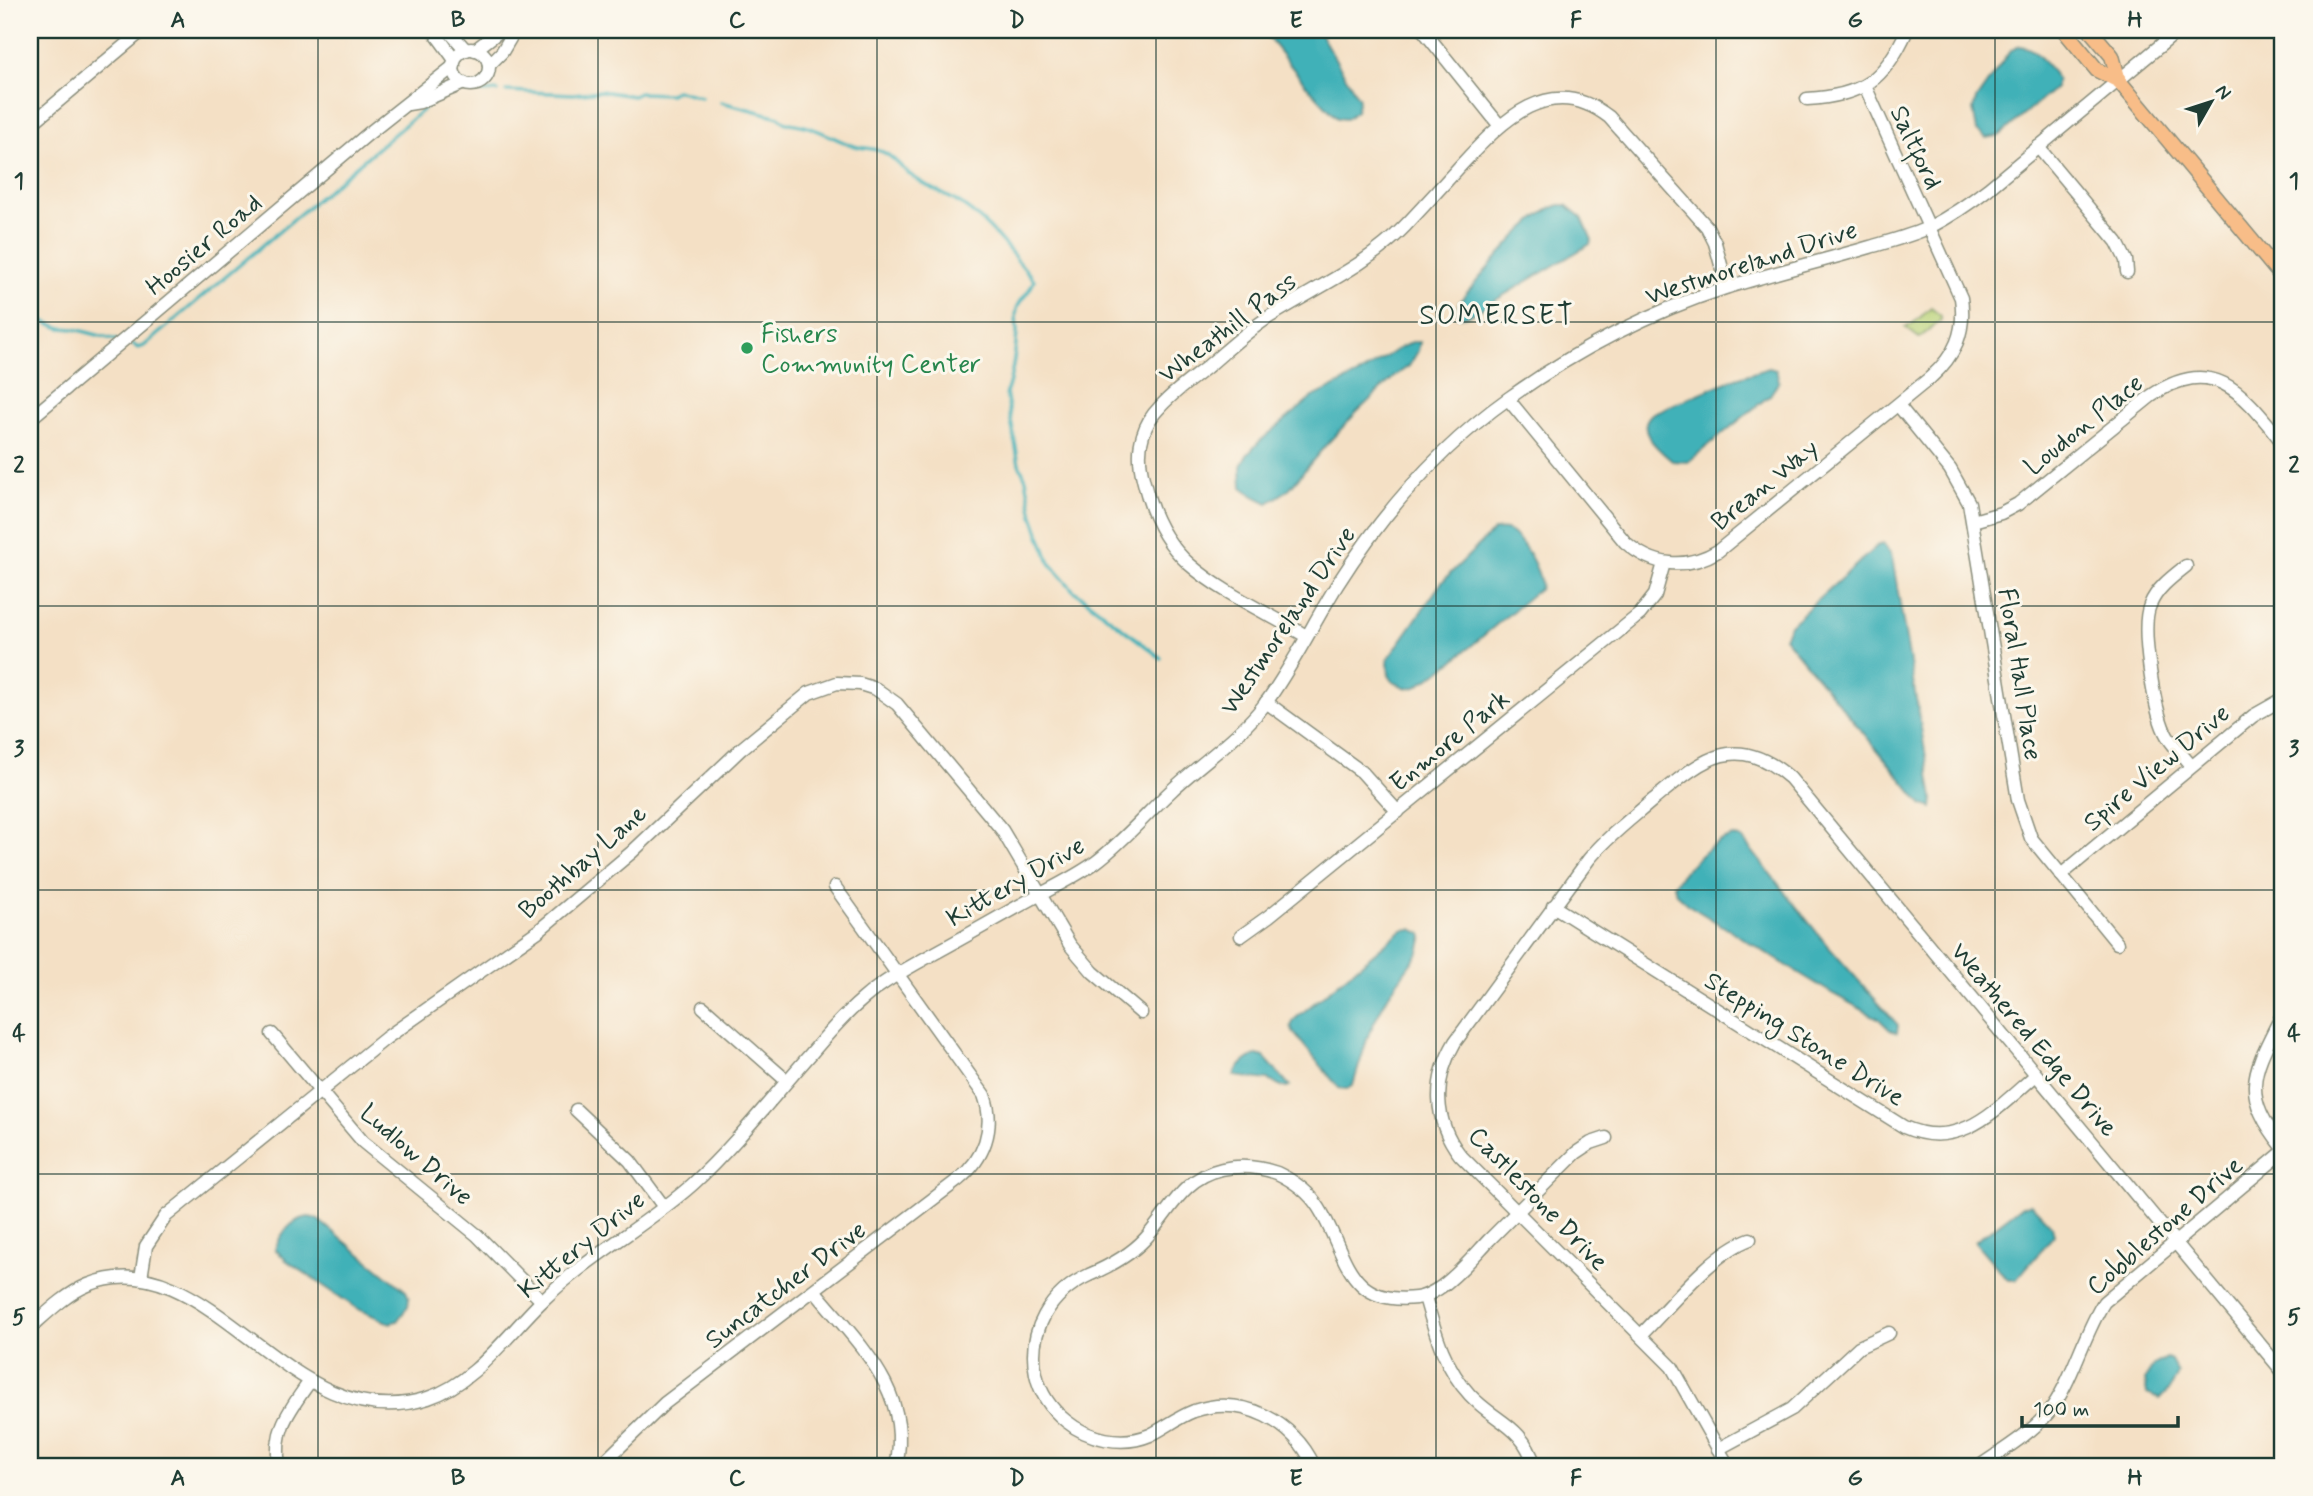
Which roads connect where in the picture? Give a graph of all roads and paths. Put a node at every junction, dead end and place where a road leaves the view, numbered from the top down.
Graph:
1 (143, 30) edge
2 (433, 30) edge
3 (448, 30) edge
4 (501, 30) edge
5 (515, 30) edge
6 (1423, 30) edge
7 (1908, 30) edge
8 (2063, 30) edge
9 (2090, 30) edge
10 (2179, 30) edge
11 (471, 50) junction
12 (454, 63) junction
13 (489, 65) junction
14 (2119, 81) junction
15 (464, 83) junction
16 (1865, 86) junction
17 (1807, 99) dead end
18 (407, 104) junction
19 (30, 125) edge
20 (1500, 126) junction
21 (2038, 147) junction
22 (1929, 227) junction
23 (2127, 272) dead end
24 (2283, 278) edge
25 (1727, 287) junction
26 (1508, 399) junction
27 (1898, 405) junction
28 (30, 419) edge
29 (2283, 443) edge
30 (1973, 521) junction
31 (1664, 564) junction
32 (2186, 566) dead end
33 (1306, 636) junction
34 (2283, 699) edge
35 (1266, 702) junction
36 (1740, 754) joint
37 (2191, 766) junction
38 (1398, 812) junction
39 (1112, 850) joint
40 (2061, 875) junction
41 (835, 887) dead end
42 (1039, 895) junction
43 (1553, 906) junction
44 (1241, 936) dead end
45 (2117, 943) dead end
46 (898, 974) junction
47 (703, 1007) dead end
48 (1141, 1013) dead end
49 (2283, 1013) edge
50 (272, 1034) dead end
51 (2036, 1075) junction
52 (787, 1081) junction
53 (320, 1092) junction
54 (576, 1110) dead end
55 (1606, 1138) dead end
56 (2283, 1149) edge
57 (664, 1207) junction
58 (1516, 1212) junction
59 (1751, 1239) dead end
60 (2174, 1242) junction
61 (141, 1278) junction
62 (814, 1290) junction
63 (1425, 1297) junction
64 (542, 1301) junction
65 (30, 1328) edge
66 (1889, 1333) dead end
67 (1641, 1335) junction
68 (2283, 1372) edge
69 (310, 1381) junction
70 (1718, 1449) junction
71 (279, 1466) edge
72 (600, 1466) edge
73 (896, 1466) edge
74 (1314, 1466) edge
75 (1535, 1466) edge
76 (1728, 1466) edge
77 (1980, 1466) edge

1 - 19 street
2 - 12 street
3 - 11 street
4 - 11 street
5 - 13 street
6 - 20 street
7 - 16 street
8 - 14 main road
9 - 14 main road
10 - 14 street, Westmoreland Drive
11 - 12 street
11 - 13 street
12 - 15 street
12 - 18 street, Hoosier Road
13 - 15 street
14 - 21 street, Westmoreland Drive
14 - 24 main road
15 - 18 street, Hoosier Road
16 - 17 street
16 - 22 street, Saltford
18 - 28 street, Hoosier Road
20 - 25 street, Wheathill Pass
20 - 33 street, Wheathill Pass
21 - 22 street, Westmoreland Drive
21 - 23 street
22 - 25 street, Westmoreland Drive
22 - 27 street, Brean Way
25 - 26 street, Westmoreland Drive
26 - 31 street
26 - 33 street, Westmoreland Drive
27 - 30 street, Floral Hall Place
27 - 31 street, Brean Way
29 - 30 street, Loudon Place
30 - 40 street, Floral Hall Place
31 - 38 street, Enmore Park
32 - 37 street
33 - 35 street, Westmoreland Drive
34 - 37 street, Spire View Drive
35 - 38 street
35 - 39 street, Westmoreland Drive
36 - 43 street, Castlestone Drive
36 - 51 street, Weathered Edge Drive
37 - 40 street, Spire View Drive
38 - 44 street, Enmore Park
39 - 42 street, Kittery Drive
40 - 45 street, Floral Hall Place
41 - 46 street
42 - 46 street, Kittery Drive
42 - 48 street, Boothbay Lane
42 - 53 street, Boothbay Lane
43 - 51 street, Stepping Stone Drive
43 - 58 street, Castlestone Drive
46 - 52 street, Kittery Drive
46 - 62 street, Suncatcher Drive
47 - 52 street
49 - 56 street
50 - 53 street, Ludlow Drive
51 - 60 street, Weathered Edge Drive
52 - 57 street, Kittery Drive
53 - 61 street, Boothbay Lane
53 - 64 street, Ludlow Drive
54 - 57 street
55 - 58 street
56 - 60 street, Cobblestone Drive
57 - 64 street, Kittery Drive
58 - 63 street
58 - 67 street, Castlestone Drive
59 - 67 street
60 - 68 street, Weathered Edge Drive
60 - 77 street, Cobblestone Drive
61 - 65 street, Kittery Drive
61 - 69 street, Kittery Drive
62 - 72 street, Suncatcher Drive
62 - 73 street
63 - 74 street
63 - 75 street
64 - 69 street, Kittery Drive
66 - 70 street
67 - 70 street, Castlestone Drive
69 - 71 street
70 - 76 street, Castlestone Drive

